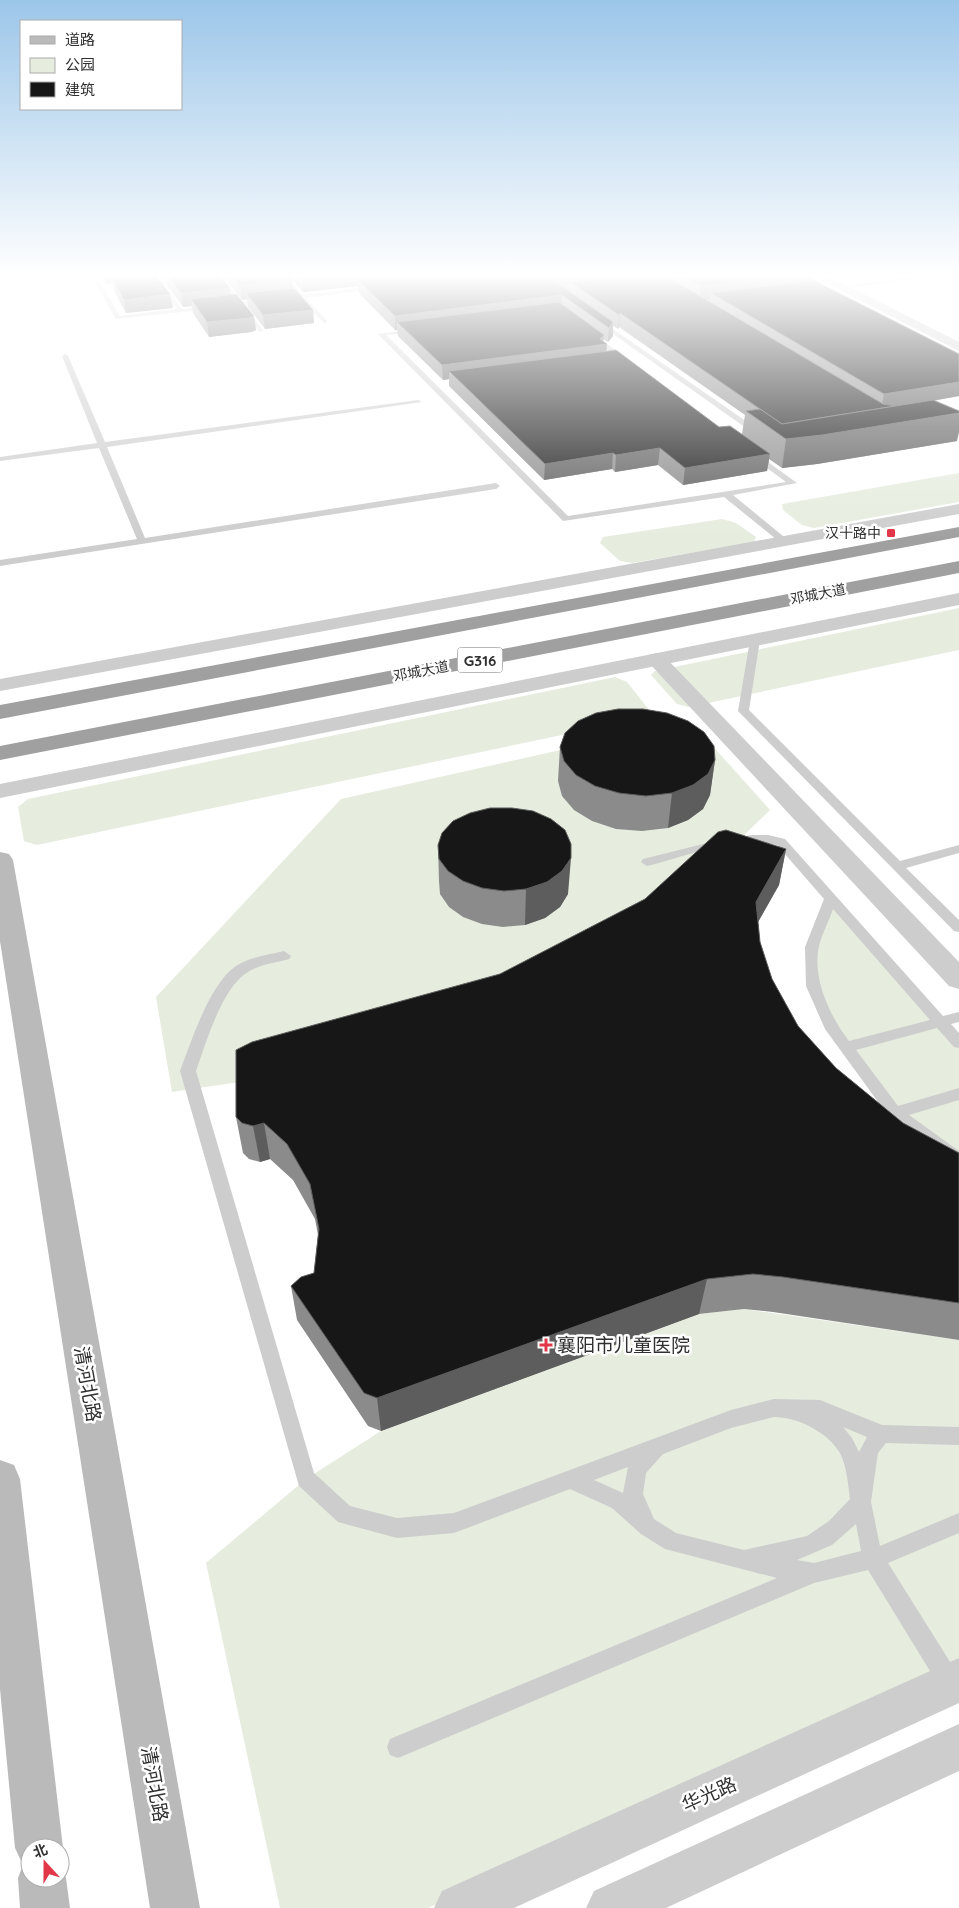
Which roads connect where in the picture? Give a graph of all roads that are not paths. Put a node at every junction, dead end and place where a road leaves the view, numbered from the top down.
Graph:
1 (68, 362) edge
2 (410, 362) edge
3 (628, 362) edge
4 (656, 362) edge
5 (633, 365) edge
6 (441, 383) edge
7 (432, 384) junction
8 (418, 402) dead end
9 (764, 437) edge
10 (103, 445) junction
11 (745, 448) edge
12 (0, 459) edge
13 (496, 486) dead end
14 (726, 494) junction
15 (959, 510) edge
16 (959, 532) edge
17 (142, 541) junction
18 (784, 541) junction
19 (0, 562) edge
20 (959, 566) edge
21 (959, 599) edge
22 (755, 640) junction
23 (656, 659) junction
24 (0, 685) edge
25 (0, 712) edge
26 (0, 753) edge
27 (0, 791) edge
28 (959, 849) edge
29 (0, 860) edge
30 (646, 862) dead end
31 (897, 866) junction
32 (831, 897) junction
33 (959, 928) edge
34 (284, 956) dead end
35 (959, 978) edge
36 (959, 1018) edge
37 (941, 1023) junction
38 (959, 1043) edge
39 (845, 1048) junction
40 (959, 1094) edge
41 (896, 1113) junction
42 (959, 1160) edge
43 (789, 1408) junction
44 (882, 1434) junction
45 (959, 1436) edge
46 (657, 1448) junction
47 (0, 1479) edge
48 (571, 1480) junction
49 (861, 1502) junction
50 (959, 1523) edge
51 (648, 1526) junction
52 (740, 1559) junction
53 (873, 1559) junction
54 (814, 1573) junction
55 (5, 1579) edge
56 (955, 1682) edge
57 (959, 1746) edge
58 (398, 1747) dead end
59 (38, 1838) edge
60 (43, 1888) edge
61 (45, 1908) edge
62 (175, 1908) edge
63 (459, 1908) edge
64 (611, 1908) edge

1 - 10 lane
2 - 7 lane
3 - 5 lane
4 - 9 lane
6 - 7 lane
7 - 14 lane
8 - 10 lane
10 - 12 lane
10 - 17 lane
11 - 14 lane
13 - 17 lane
14 - 18 lane
15 - 18 street
16 - 25 highway, G316
17 - 19 lane
18 - 24 street
20 - 26 highway, 邓城大道 / G316
21 - 22 street
22 - 23 street
22 - 31 lane
23 - 27 street
23 - 35 street
28 - 31 lane
29 - 62 main road, 清河北路
30 - 32 lane
31 - 33 lane
32 - 37 lane
32 - 39 lane
34 - 48 lane
36 - 37 lane
37 - 38 lane
37 - 39 lane
39 - 41 lane
40 - 41 lane
41 - 42 lane
43 - 44 lane
43 - 46 lane
43 - 49 lane
44 - 45 lane
44 - 49 lane
46 - 48 lane
46 - 51 lane
47 - 55 main road
48 - 51 lane
49 - 52 lane
49 - 53 lane
50 - 53 lane
51 - 52 lane
52 - 54 lane
53 - 54 lane
53 - 56 lane
54 - 58 lane
55 - 59 main road
56 - 63 street, 华光路
57 - 64 street
60 - 61 main road

